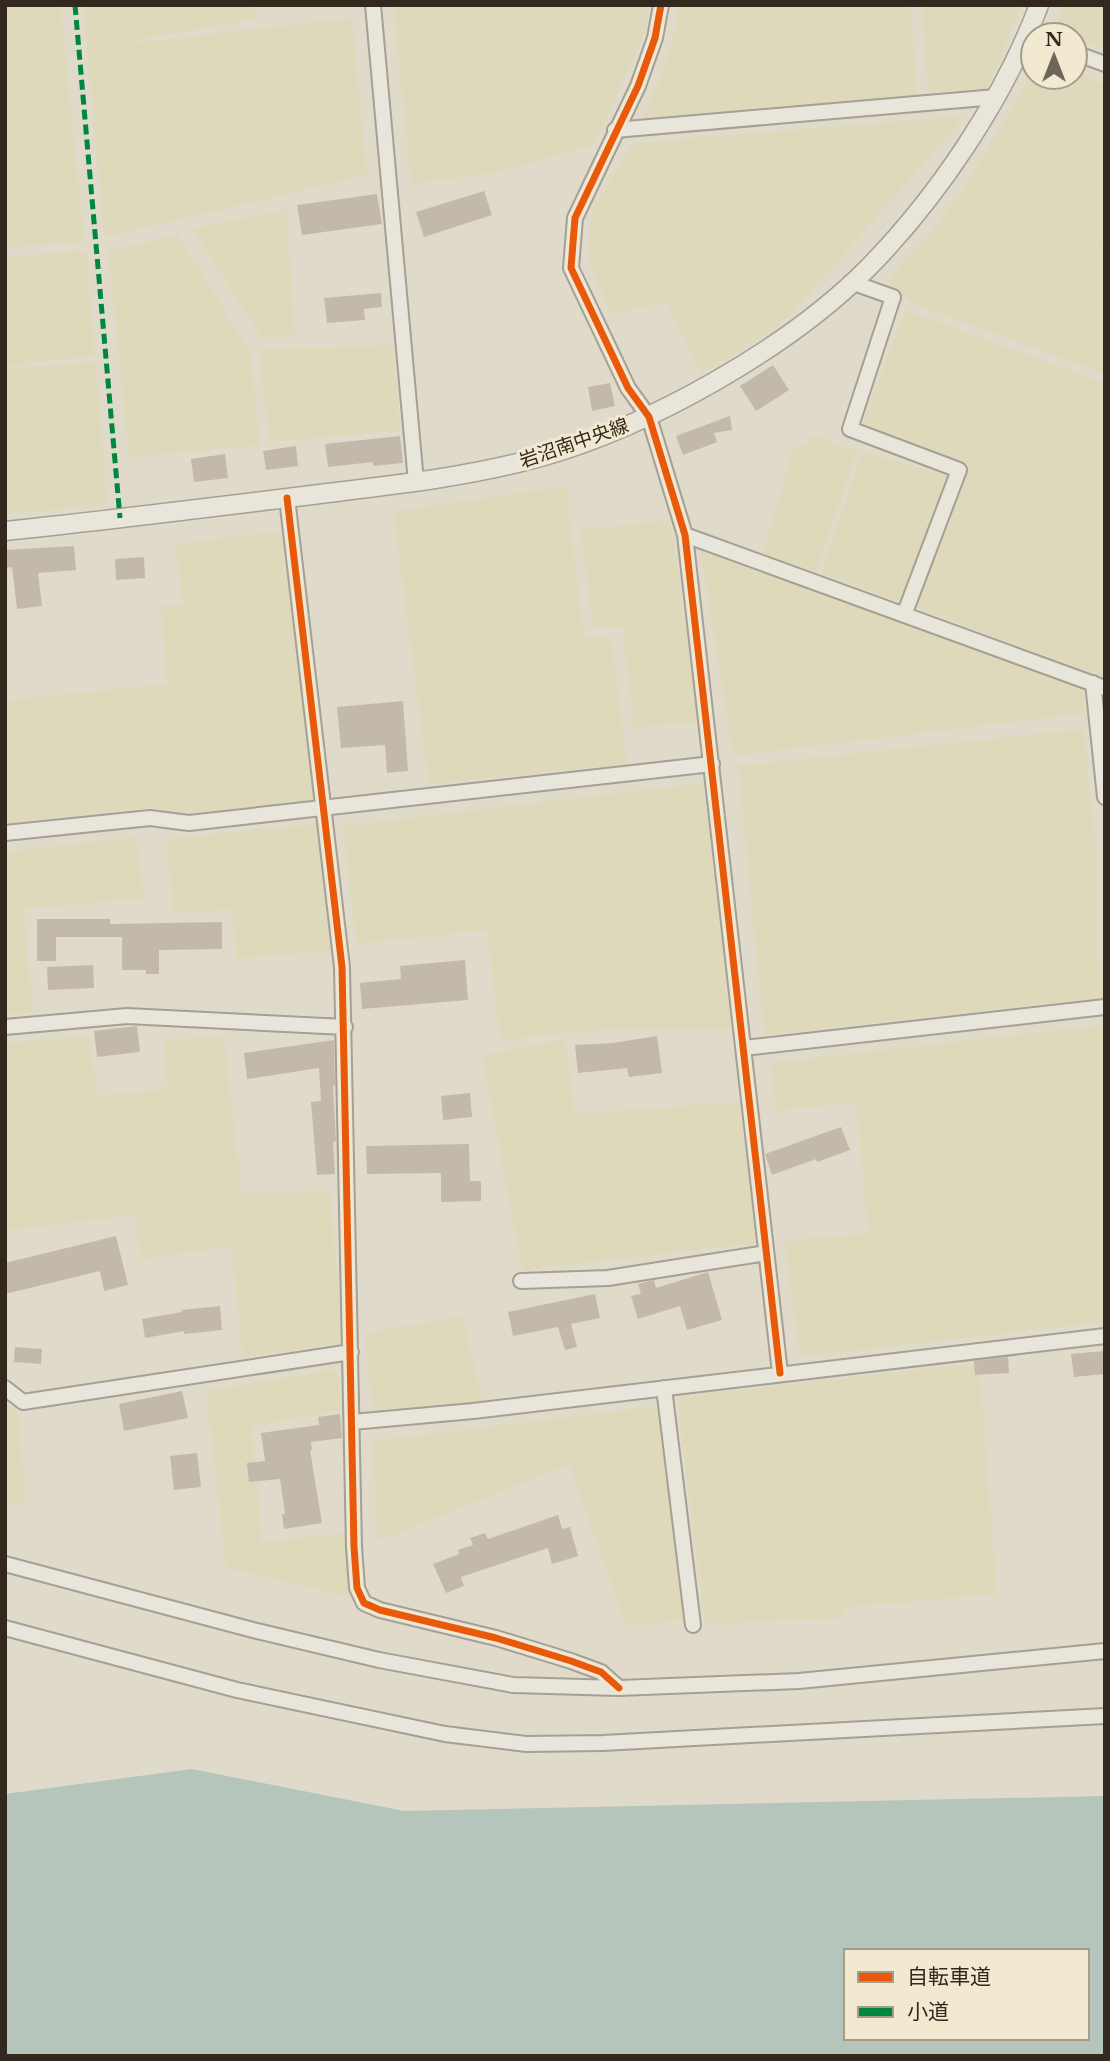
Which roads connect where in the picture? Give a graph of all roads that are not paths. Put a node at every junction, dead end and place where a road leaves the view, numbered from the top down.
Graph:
1 (373, 5) edge
2 (661, 5) edge
3 (1019, 56) edge
4 (996, 97) junction
5 (615, 130) junction
6 (851, 282) junction
7 (649, 416) junction
8 (416, 482) junction
9 (287, 498) junction
10 (5, 531) edge
11 (685, 535) junction
12 (904, 615) junction
13 (1099, 686) edge
14 (712, 764) junction
15 (1105, 797) edge
16 (324, 808) junction
17 (5, 833) edge
18 (1105, 1006) edge
19 (5, 1027) edge
20 (345, 1027) junction
21 (744, 1048) junction
22 (766, 1253) junction
23 (521, 1281) dead end
24 (1105, 1336) edge
25 (351, 1352) junction
26 (780, 1373) junction
27 (5, 1388) edge
28 (664, 1388) junction
29 (352, 1422) junction
30 (5, 1564) edge
31 (693, 1625) dead end
32 (5, 1628) edge
33 (1105, 1651) edge
34 (619, 1688) junction
35 (1105, 1716) edge

1 - 8 street
2 - 5 street
3 - 4 street, 岩沼南中央線
4 - 5 street
4 - 6 street, 岩沼南中央線
5 - 7 street
6 - 7 street, 岩沼南中央線
6 - 12 street
7 - 8 street, 岩沼南中央線
7 - 11 street
8 - 9 street, 岩沼南中央線
9 - 10 street, 岩沼南中央線
9 - 16 street
11 - 12 street
11 - 14 street
12 - 13 street
13 - 15 street
14 - 16 street
14 - 21 street
16 - 17 street
16 - 20 street
18 - 21 street
19 - 20 street
20 - 25 street
21 - 22 street
22 - 23 street
22 - 26 street
24 - 26 street
25 - 27 street
25 - 29 street
26 - 28 street
28 - 29 street
28 - 31 street
29 - 34 street
30 - 34 street
32 - 35 street
33 - 34 street

